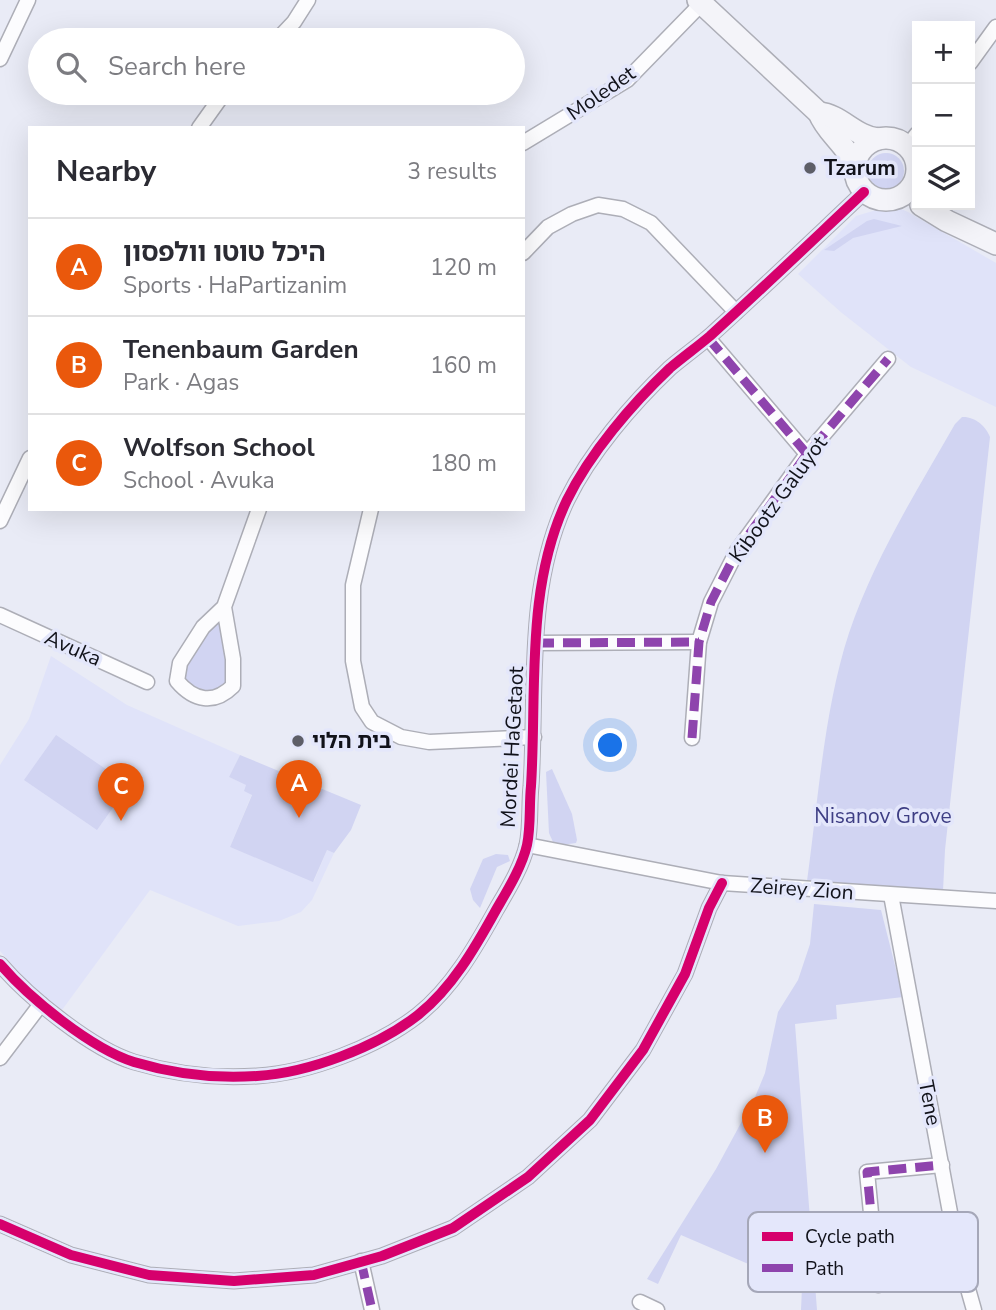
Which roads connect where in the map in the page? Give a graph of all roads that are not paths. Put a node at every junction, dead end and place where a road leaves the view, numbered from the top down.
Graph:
1 (27, 0) edge
2 (308, 0) edge
3 (700, 2) edge
4 (996, 27) edge
5 (289, 28) edge
6 (975, 56) edge
7 (0, 58) edge
8 (215, 105) edge
9 (819, 113) junction
10 (200, 126) edge
11 (878, 139) junction
12 (912, 141) edge
13 (525, 142) edge
14 (855, 169) junction
15 (912, 184) edge
16 (864, 192) junction
17 (912, 200) edge
18 (912, 201) edge
19 (928, 210) edge
20 (947, 210) edge
21 (966, 228) junction
22 (996, 244) edge
23 (525, 251) edge
24 (736, 312) junction
25 (708, 338) junction
26 (888, 359) dead end
27 (807, 454) junction
28 (28, 462) edge
29 (258, 511) edge
30 (371, 511) edge
31 (0, 521) edge
32 (224, 607) junction
33 (0, 615) edge
34 (699, 642) junction
35 (536, 643) junction
36 (147, 682) dead end
37 (534, 737) junction
38 (692, 738) dead end
39 (527, 845) junction
40 (722, 883) junction
41 (891, 895) junction
42 (996, 901) edge
43 (0, 964) edge
44 (41, 1004) junction
45 (0, 1058) edge
46 (942, 1165) junction
47 (871, 1212) edge
48 (950, 1212) edge
49 (0, 1224) edge
50 (361, 1261) junction
51 (969, 1292) edge
52 (640, 1302) dead end
53 (372, 1310) edge
54 (657, 1310) edge
55 (974, 1310) edge

1 - 7 street
2 - 5 street
3 - 9 street
3 - 13 street, Moledet
4 - 6 street
8 - 10 street
9 - 11 street
9 - 14 street
11 - 12 street
11 - 14 street
14 - 16 street
15 - 17 street
16 - 18 street
16 - 24 street, Mordei HaGetaot
19 - 21 street
20 - 21 street
21 - 22 street
23 - 24 street
24 - 25 street, Mordei HaGetaot
25 - 27 street
25 - 35 street, Mordei HaGetaot
26 - 27 street, Kibootz Galuyot
27 - 34 street, Kibootz Galuyot
28 - 31 street
29 - 32 street
30 - 37 street
32 - 32 street
33 - 36 street, Avuka
34 - 35 street
34 - 38 street, Kibootz Galuyot
35 - 37 street, Mordei HaGetaot
37 - 39 street, Mordei HaGetaot
39 - 40 street, Zeirey Zion
39 - 44 street, Mordei HaGetaot
40 - 41 street, Zeirey Zion
40 - 50 street
41 - 42 street, Zeirey Zion
41 - 46 street, Tene
43 - 44 street, Mordei HaGetaot
44 - 45 street
46 - 47 street
46 - 48 street, Tene
49 - 50 street
50 - 53 street
51 - 55 street, Tene
52 - 54 street

